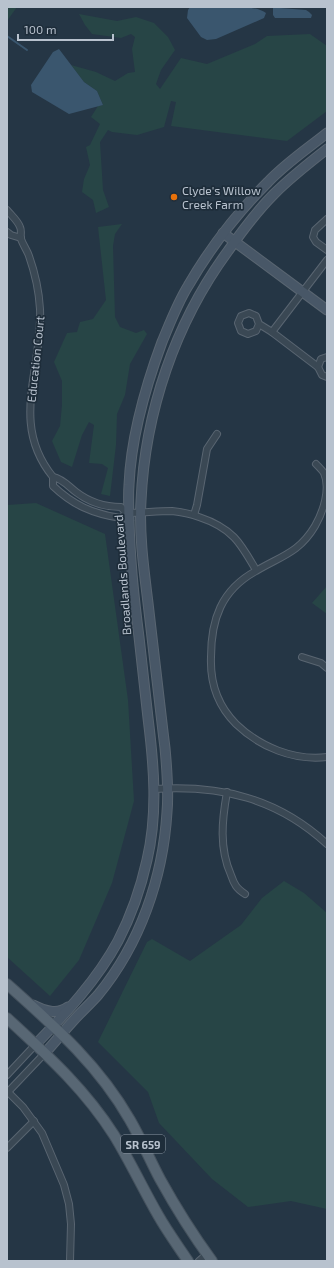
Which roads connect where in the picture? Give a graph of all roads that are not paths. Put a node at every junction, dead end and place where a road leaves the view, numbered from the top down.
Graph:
1 (327, 133) edge
2 (327, 149) edge
3 (7, 210) edge
4 (327, 219) edge
5 (7, 232) edge
6 (223, 233) junction
7 (21, 238) junction
8 (235, 241) junction
9 (327, 250) edge
10 (327, 260) edge
11 (303, 292) junction
12 (327, 310) edge
13 (259, 324) dead end
14 (272, 332) junction
15 (327, 357) edge
16 (318, 367) junction
17 (327, 377) edge
18 (217, 434) dead end
19 (316, 464) dead end
20 (53, 478) junction
21 (127, 513) junction
22 (140, 513) junction
23 (194, 516) junction
24 (256, 570) junction
25 (302, 657) dead end
26 (327, 668) edge
27 (327, 757) edge
28 (155, 789) junction
29 (168, 789) junction
30 (227, 792) junction
31 (327, 844) edge
32 (245, 894) dead end
33 (7, 984) edge
34 (28, 1002) junction
35 (74, 1002) junction
36 (7, 1018) edge
37 (53, 1026) junction
38 (62, 1034) junction
39 (36, 1044) junction
40 (45, 1053) junction
41 (7, 1075) edge
42 (7, 1092) edge
43 (34, 1120) junction
44 (7, 1148) edge
45 (210, 1258) edge
46 (70, 1261) edge
47 (188, 1261) edge
48 (199, 1261) edge

1 - 6 main road, Broadlands Boulevard
2 - 8 main road, Broadlands Boulevard
3 - 7 street, Education Court
4 - 9 street
5 - 7 street
6 - 8 main road
6 - 21 main road, Broadlands Boulevard
7 - 20 street, Education Court
8 - 11 main road
8 - 22 main road, Broadlands Boulevard
10 - 11 street
11 - 12 main road
11 - 14 street
13 - 14 street
14 - 16 street
15 - 16 street
16 - 17 street
18 - 23 street
19 - 24 street
20 - 21 street
20 - 21 street, Education Court
21 - 22 street
21 - 28 main road, Broadlands Boulevard
22 - 23 street
22 - 29 main road, Broadlands Boulevard
23 - 24 street
24 - 27 street
25 - 26 street
28 - 29 street
28 - 35 main road, Broadlands Boulevard
29 - 30 street
29 - 38 main road, Broadlands Boulevard
30 - 31 street
30 - 32 street
33 - 34 main road, SR 659
34 - 35 main road
34 - 37 main road, SR 659
35 - 37 main road, Broadlands Boulevard
36 - 39 main road, SR 659
37 - 38 main road, SR 659
37 - 39 main road, Broadlands Boulevard
38 - 40 main road, Broadlands Boulevard
38 - 45 main road, SR 659
39 - 40 main road, SR 659
39 - 41 street
40 - 42 street
40 - 47 main road, SR 659
42 - 43 street
43 - 44 street
43 - 46 street
45 - 48 street

